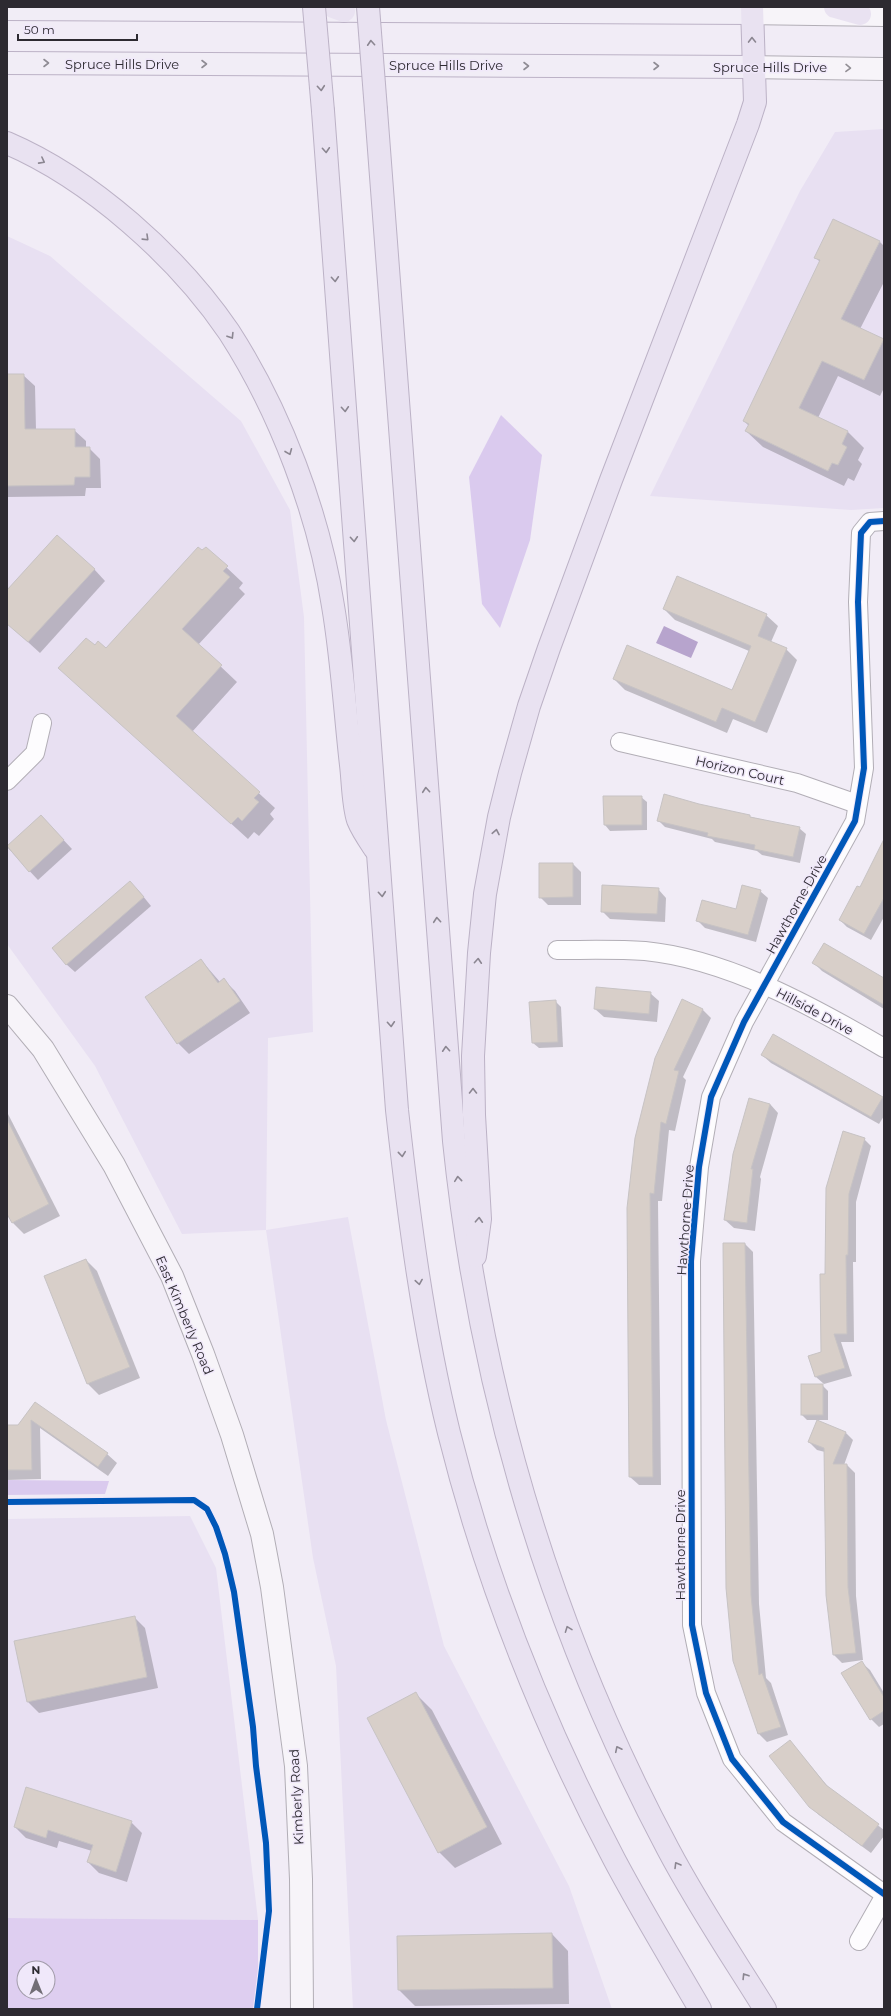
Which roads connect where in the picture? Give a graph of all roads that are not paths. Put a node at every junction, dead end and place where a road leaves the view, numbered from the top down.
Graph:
1 (368, 7) edge
2 (835, 7) edge
3 (7, 9) edge
4 (338, 9) edge
5 (752, 10) edge
6 (314, 12) edge
7 (860, 14) junction
8 (884, 14) edge
9 (7, 63) edge
10 (753, 67) junction
11 (884, 69) edge
12 (7, 143) edge
13 (884, 521) edge
14 (42, 723) dead end
15 (620, 742) dead end
16 (7, 781) edge
17 (857, 804) junction
18 (378, 856) junction
19 (557, 950) dead end
20 (765, 984) junction
21 (7, 1006) edge
22 (884, 1048) edge
23 (472, 1273) junction
24 (272, 1587) joint
25 (884, 1896) edge
26 (859, 1941) dead end
27 (302, 2009) edge
28 (700, 2009) edge
29 (765, 2009) edge

23 -> 1 highway, bridge
2 - 7 highway
3 - 4 main road
4 - 5 main road
5 - 7 main road
10 -> 5 highway
6 -> 18 highway, bridge
7 - 8 main road
9 -> 10 main road, Spruce Hills Drive
10 -> 11 main road, Spruce Hills Drive
23 -> 10 highway
12 -> 18 highway
13 - 17 street, Hawthorne Drive
14 - 16 street
15 - 17 street, Horizon Court
17 - 20 street, Hawthorne Drive
18 -> 28 highway
19 - 20 street, Hillside Drive
20 - 22 street, Hillside Drive
20 - 25 street, Hawthorne Drive
21 - 24 main road, East Kimberly Road
29 -> 23 highway
24 - 27 main road, Kimberly Road
25 - 26 street

